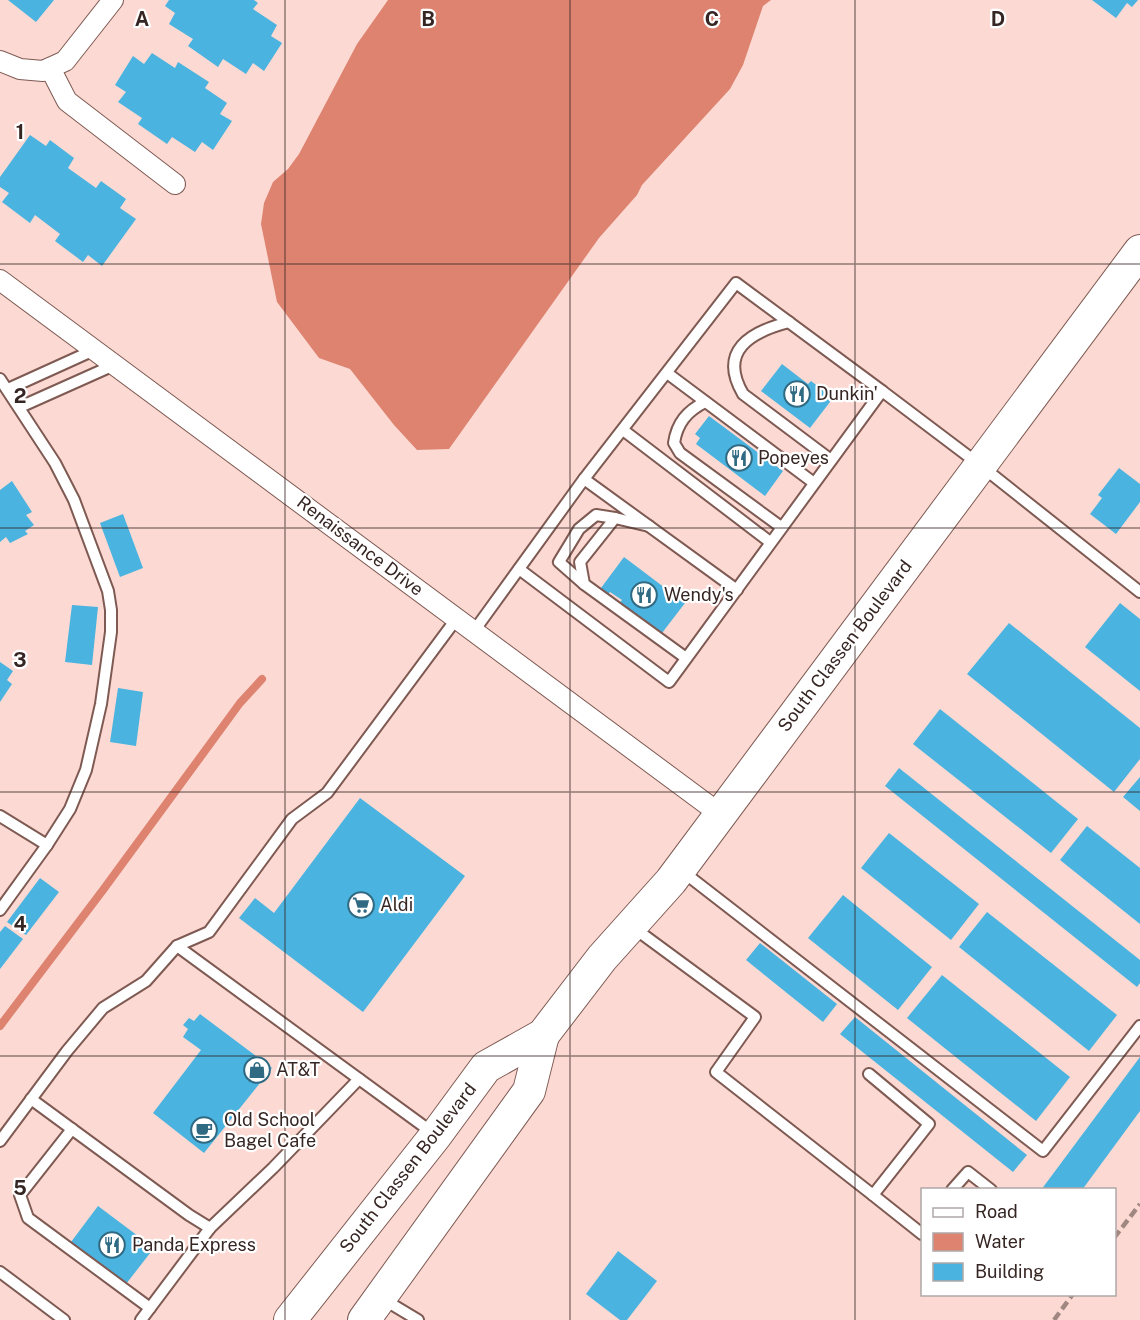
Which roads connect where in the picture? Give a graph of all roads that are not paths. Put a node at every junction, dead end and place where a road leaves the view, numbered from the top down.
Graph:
1 (113, 0) edge
2 (0, 61) edge
3 (50, 68) junction
4 (175, 184) dead end
5 (1140, 251) edge
6 (0, 280) edge
7 (789, 322) junction
8 (94, 350) junction
9 (114, 365) junction
10 (667, 373) junction
11 (0, 379) edge
12 (8, 389) junction
13 (882, 391) junction
14 (705, 402) junction
15 (20, 408) junction
16 (623, 430) junction
17 (831, 460) junction
18 (980, 465) junction
19 (584, 479) junction
20 (814, 483) junction
21 (615, 518) junction
22 (649, 526) junction
23 (781, 527) junction
24 (770, 542) junction
25 (519, 569) junction
26 (584, 584) junction
27 (737, 590) junction
28 (1140, 592) edge
29 (457, 618) junction
30 (474, 630) junction
31 (686, 658) junction
32 (720, 814) junction
33 (0, 816) edge
34 (47, 845) junction
35 (680, 869) junction
36 (0, 910) edge
37 (631, 926) junction
38 (177, 946) junction
39 (1140, 1026) edge
40 (543, 1035) junction
41 (869, 1074) dead end
42 (359, 1079) junction
43 (31, 1099) junction
44 (72, 1129) junction
45 (436, 1135) junction
46 (0, 1141) edge
47 (954, 1188) edge
48 (988, 1188) edge
49 (873, 1195) junction
50 (210, 1228) junction
51 (921, 1229) edge
52 (0, 1272) edge
53 (150, 1308) junction
54 (372, 1309) edge
55 (64, 1320) edge
56 (141, 1320) edge
57 (290, 1320) edge
58 (418, 1320) edge

1 - 3 street
2 - 3 street
3 - 4 street
5 - 18 main road, South Classen Boulevard
6 - 8 street, Renaissance Drive
7 - 10 lane
7 - 13 lane
7 - 17 lane
8 - 9 street, Renaissance Drive
8 - 12 lane
9 - 15 lane
9 - 29 street, Renaissance Drive
10 - 14 lane
10 - 16 lane
11 - 12 lane
12 - 15 lane
13 - 17 lane
13 - 18 lane
14 - 20 lane
14 - 23 lane
15 - 34 lane
16 - 19 lane
16 - 24 lane
17 - 20 lane
18 - 28 lane
18 - 32 main road, South Classen Boulevard
19 - 22 lane
19 - 25 lane
20 - 23 lane
21 - 22 lane
21 - 26 lane
21 - 26 lane
22 - 27 lane
23 - 24 lane
24 - 27 lane
25 - 30 lane
25 - 31 lane
26 - 31 lane
27 - 31 lane
29 - 30 street, Renaissance Drive
29 - 38 lane
30 - 32 street, Renaissance Drive
32 - 35 main road, South Classen Boulevard
33 - 34 lane
34 - 36 lane
35 - 37 main road, South Classen Boulevard
35 - 39 lane
37 - 40 main road, South Classen Boulevard
37 - 49 lane
38 - 42 lane
38 - 43 lane
40 - 45 main road, South Classen Boulevard
40 - 54 main road, South Classen Boulevard
41 - 49 lane
42 - 45 lane
42 - 50 lane
43 - 44 lane
43 - 46 lane
44 - 50 lane
44 - 53 lane
45 - 57 main road, South Classen Boulevard
47 - 48 lane
49 - 51 lane
50 - 53 lane
52 - 55 lane
53 - 56 lane
54 - 58 lane

